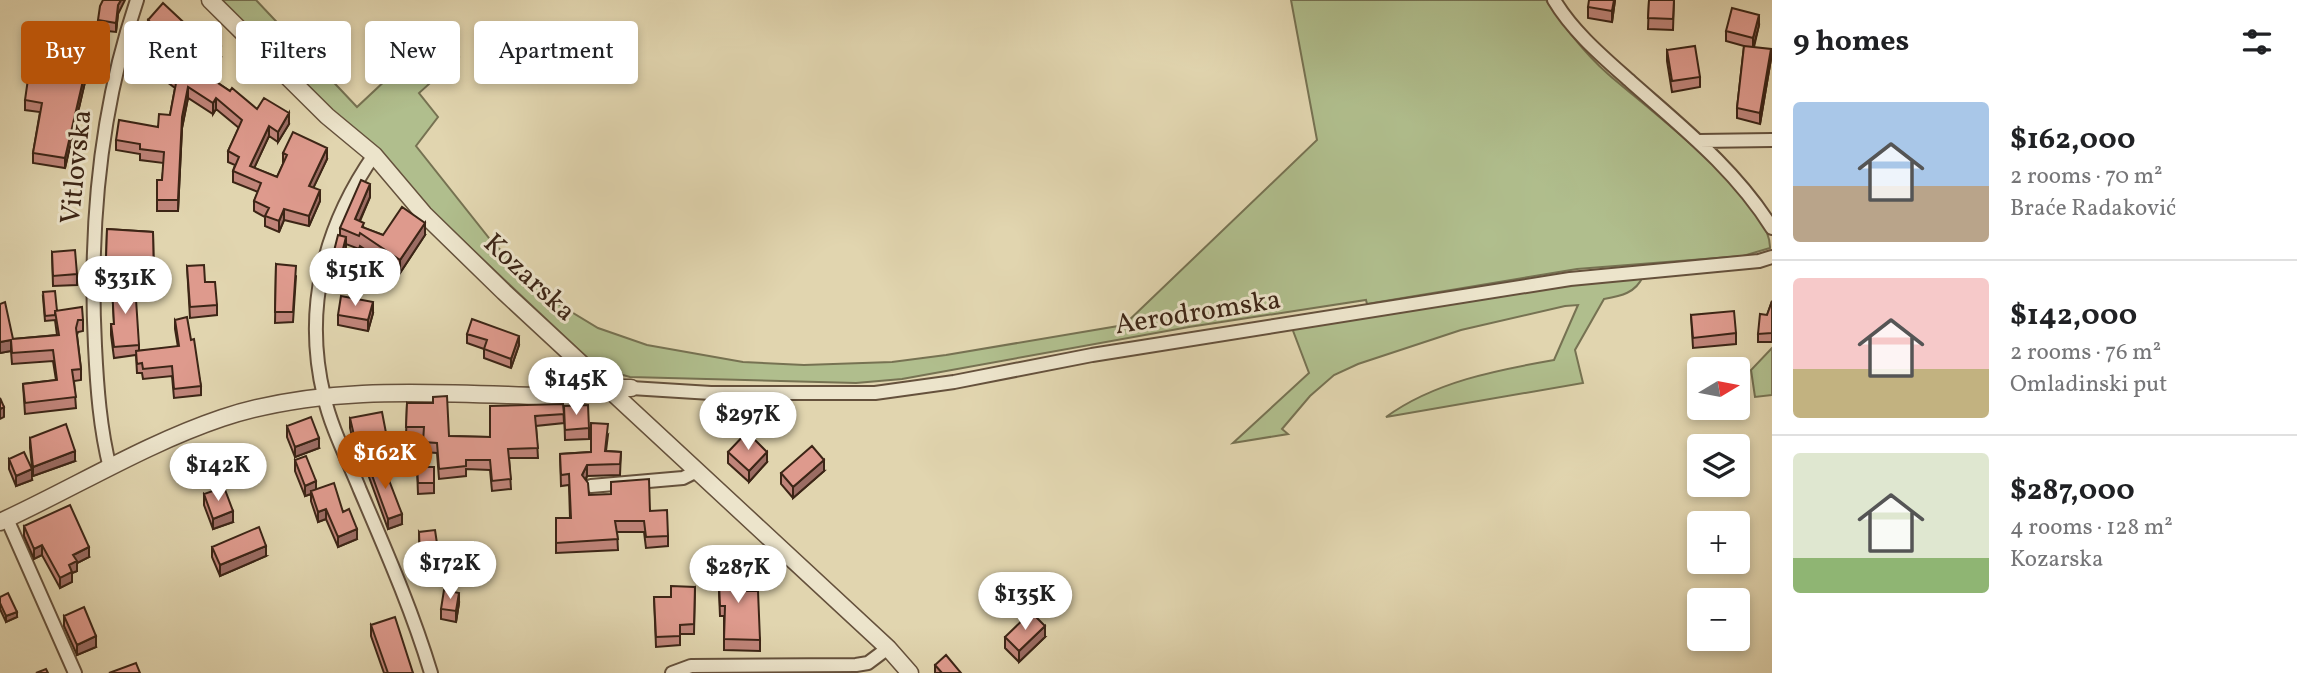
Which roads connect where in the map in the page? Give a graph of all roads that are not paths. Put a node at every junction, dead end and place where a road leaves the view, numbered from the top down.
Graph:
1 (137, 0) edge
2 (210, 0) edge
3 (1554, 0) edge
4 (1772, 140) edge
5 (1699, 141) junction
6 (374, 155) junction
7 (1772, 228) edge
8 (1772, 257) edge
9 (607, 388) junction
10 (631, 388) joint
11 (324, 397) junction
12 (110, 468) junction
13 (695, 472) junction
14 (592, 486) dead end
15 (3, 521) edge
16 (888, 648) junction
17 (75, 673) edge
18 (431, 673) edge
19 (672, 673) edge
20 (910, 673) edge

1 - 12 street, Vitlovska
2 - 6 street, Kozarska
3 - 5 street
4 - 5 street
5 - 7 street
6 - 9 street, Kozarska
6 - 11 street
8 - 10 street, Aerodromska
9 - 10 street
9 - 11 street
9 - 13 street, Kozarska
11 - 12 street
11 - 18 street
12 - 15 street
13 - 14 street
13 - 16 street, Kozarska
15 - 17 street
16 - 19 street
16 - 20 street, Kozarska

